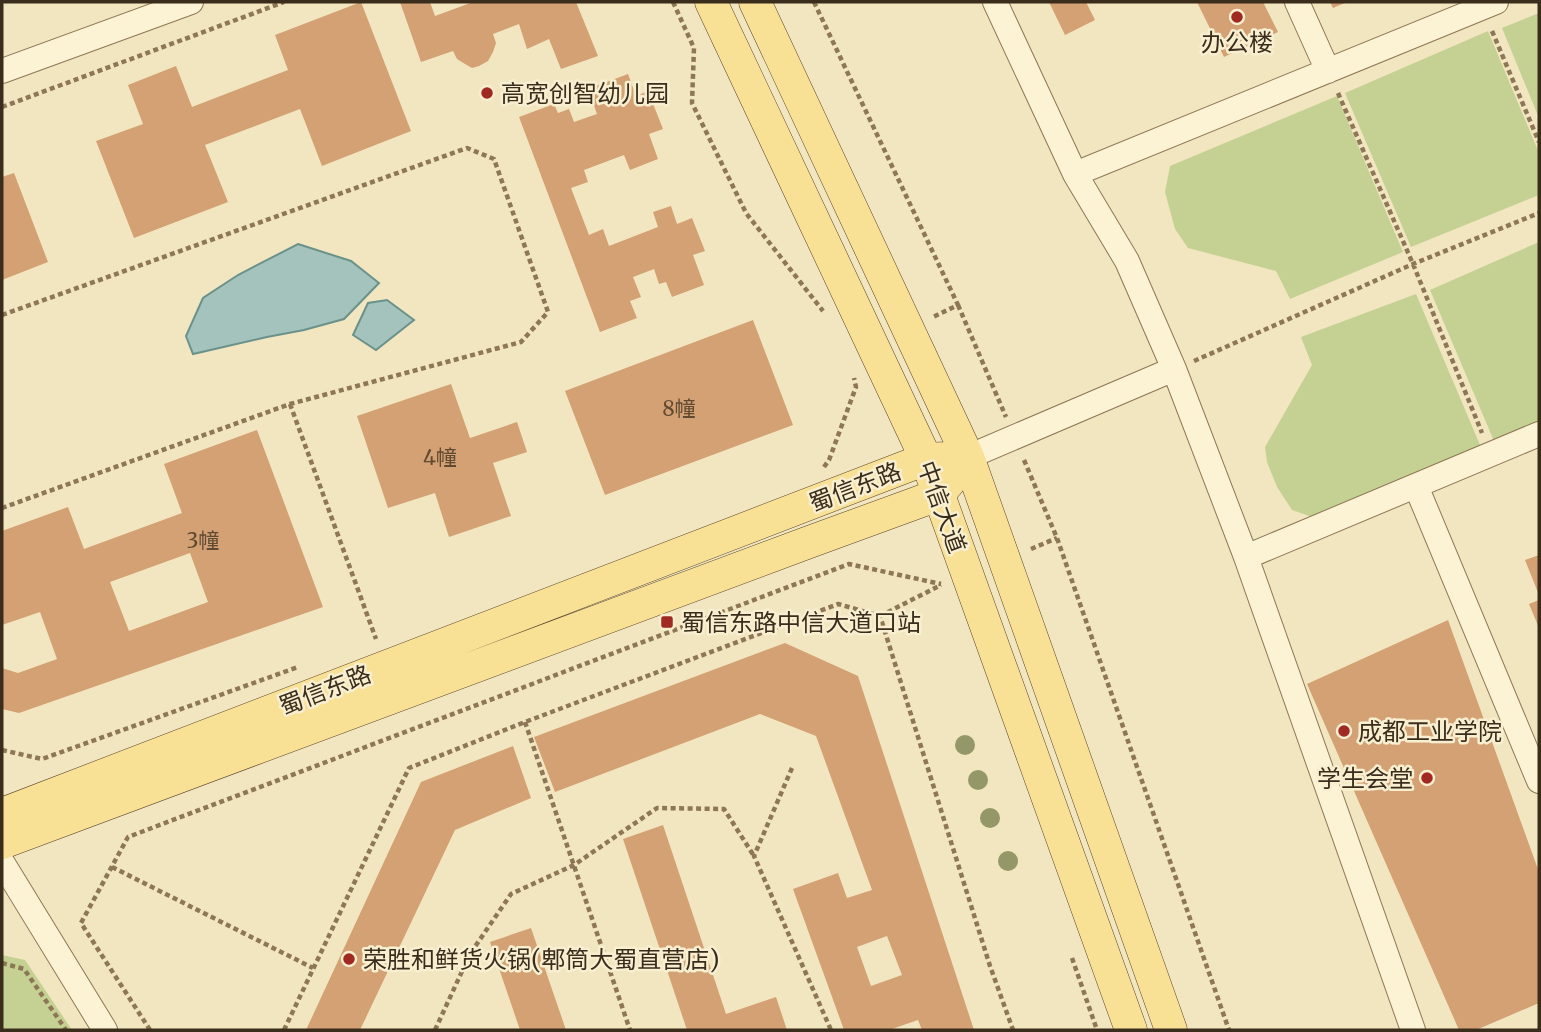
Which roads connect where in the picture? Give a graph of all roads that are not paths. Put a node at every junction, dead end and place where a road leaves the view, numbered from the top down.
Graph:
1 (191, 2) edge
2 (711, 2) edge
3 (755, 2) edge
4 (995, 2) edge
5 (1297, 2) edge
6 (1489, 5) edge
7 (2, 71) edge
8 (1328, 71) junction
9 (1075, 174) junction
10 (1174, 369) junction
11 (1539, 434) edge
12 (968, 457) junction
13 (926, 459) junction
14 (1416, 486) junction
15 (939, 495) junction
16 (1246, 557) junction
17 (1539, 781) edge
18 (2, 814) edge
19 (2, 843) edge
20 (2, 862) edge
21 (104, 1030) edge
22 (1131, 1030) edge
23 (1171, 1030) edge
24 (1413, 1030) edge

1 - 7 street
2 - 13 main road, 中信大道
3 - 12 main road, 中信大道
4 - 9 street
5 - 8 street
6 - 8 street
8 - 9 street
9 - 10 street
10 - 12 street
10 - 16 street
11 - 14 street
12 - 13 main road, 蜀信东路
12 - 15 main road, 蜀信东路
12 - 23 main road, 中信大道
13 - 15 main road, 中信大道
13 - 18 main road, 蜀信东路
14 - 16 street
14 - 17 street
15 - 19 main road, 蜀信东路
15 - 22 main road, 中信大道
16 - 24 street
20 - 21 street

